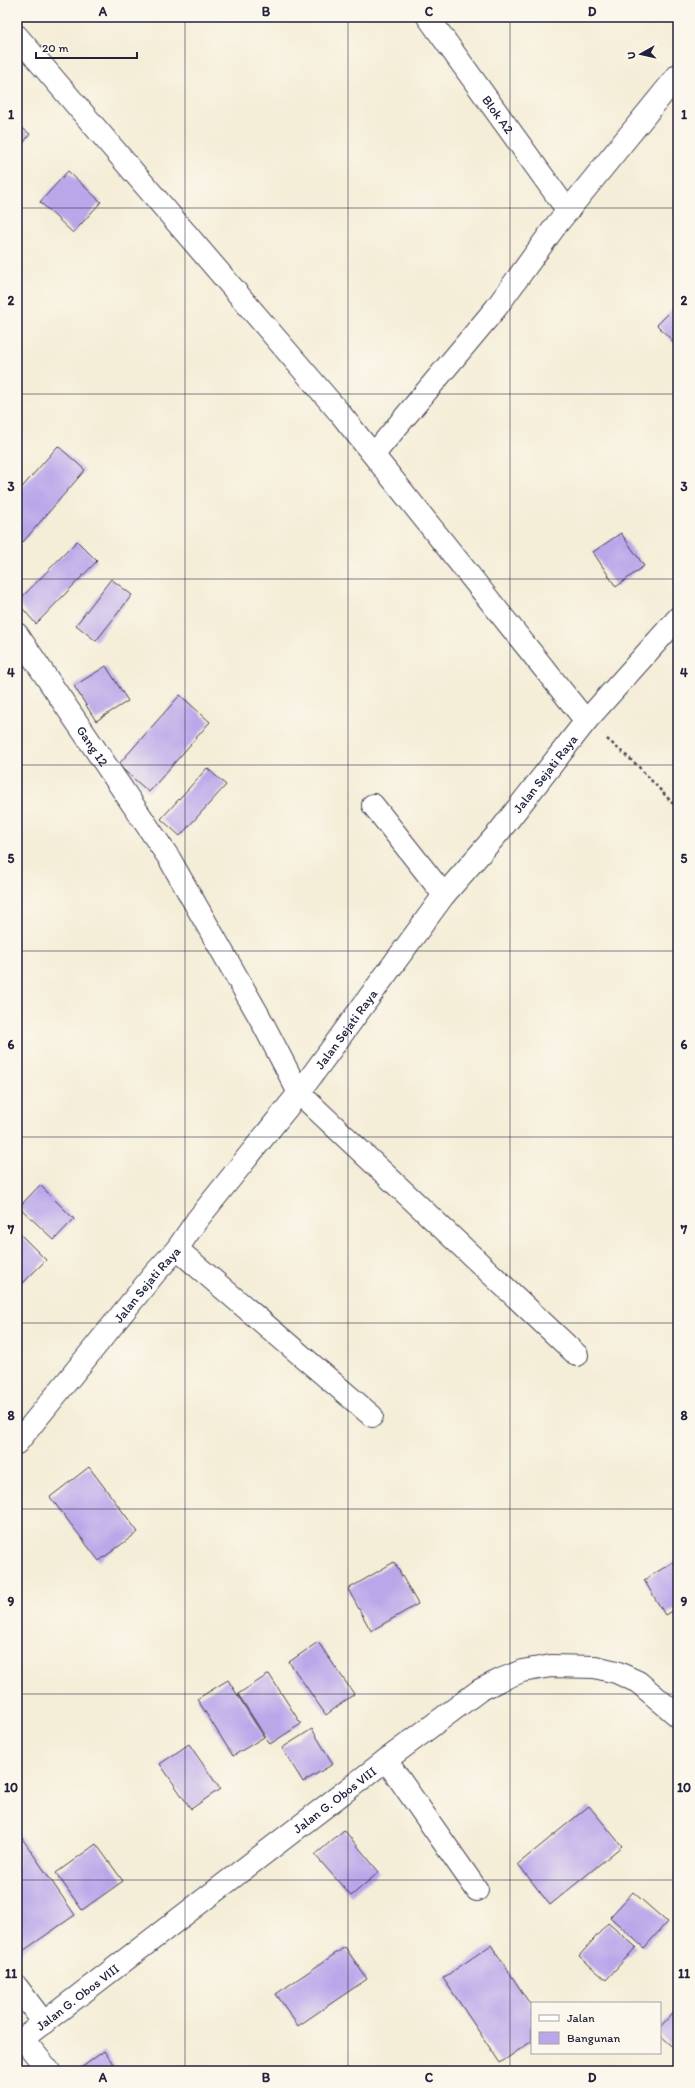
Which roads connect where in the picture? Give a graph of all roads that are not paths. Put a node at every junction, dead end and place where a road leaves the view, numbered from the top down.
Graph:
1 (428, 17) edge
2 (17, 36) edge
3 (678, 76) edge
4 (568, 211) junction
5 (374, 454) junction
6 (678, 618) edge
7 (17, 634) edge
8 (586, 721) junction
9 (373, 805) dead end
10 (444, 895) junction
11 (299, 1093) junction
12 (177, 1248) junction
13 (577, 1355) dead end
14 (372, 1416) dead end
15 (17, 1443) edge
16 (678, 1716) edge
17 (386, 1760) junction
18 (477, 1890) dead end
19 (17, 1987) edge
20 (44, 2023) junction
21 (20, 2041) edge
22 (49, 2071) edge

1 - 4 street, Blok A2
2 - 5 street
3 - 4 street
4 - 5 street
5 - 8 street
6 - 8 street, Jalan Sejati Raya
7 - 11 street, Gang 12
8 - 10 street, Jalan Sejati Raya
9 - 10 street
10 - 11 street, Jalan Sejati Raya
11 - 12 street, Jalan Sejati Raya
11 - 13 street, Gang 12
12 - 14 street
12 - 15 street, Jalan Sejati Raya
16 - 17 street, Jalan G. Obos VIII
17 - 18 street
17 - 20 street, Jalan G. Obos VIII
19 - 20 street
20 - 21 street, Jalan G. Obos VIII
21 - 22 street

